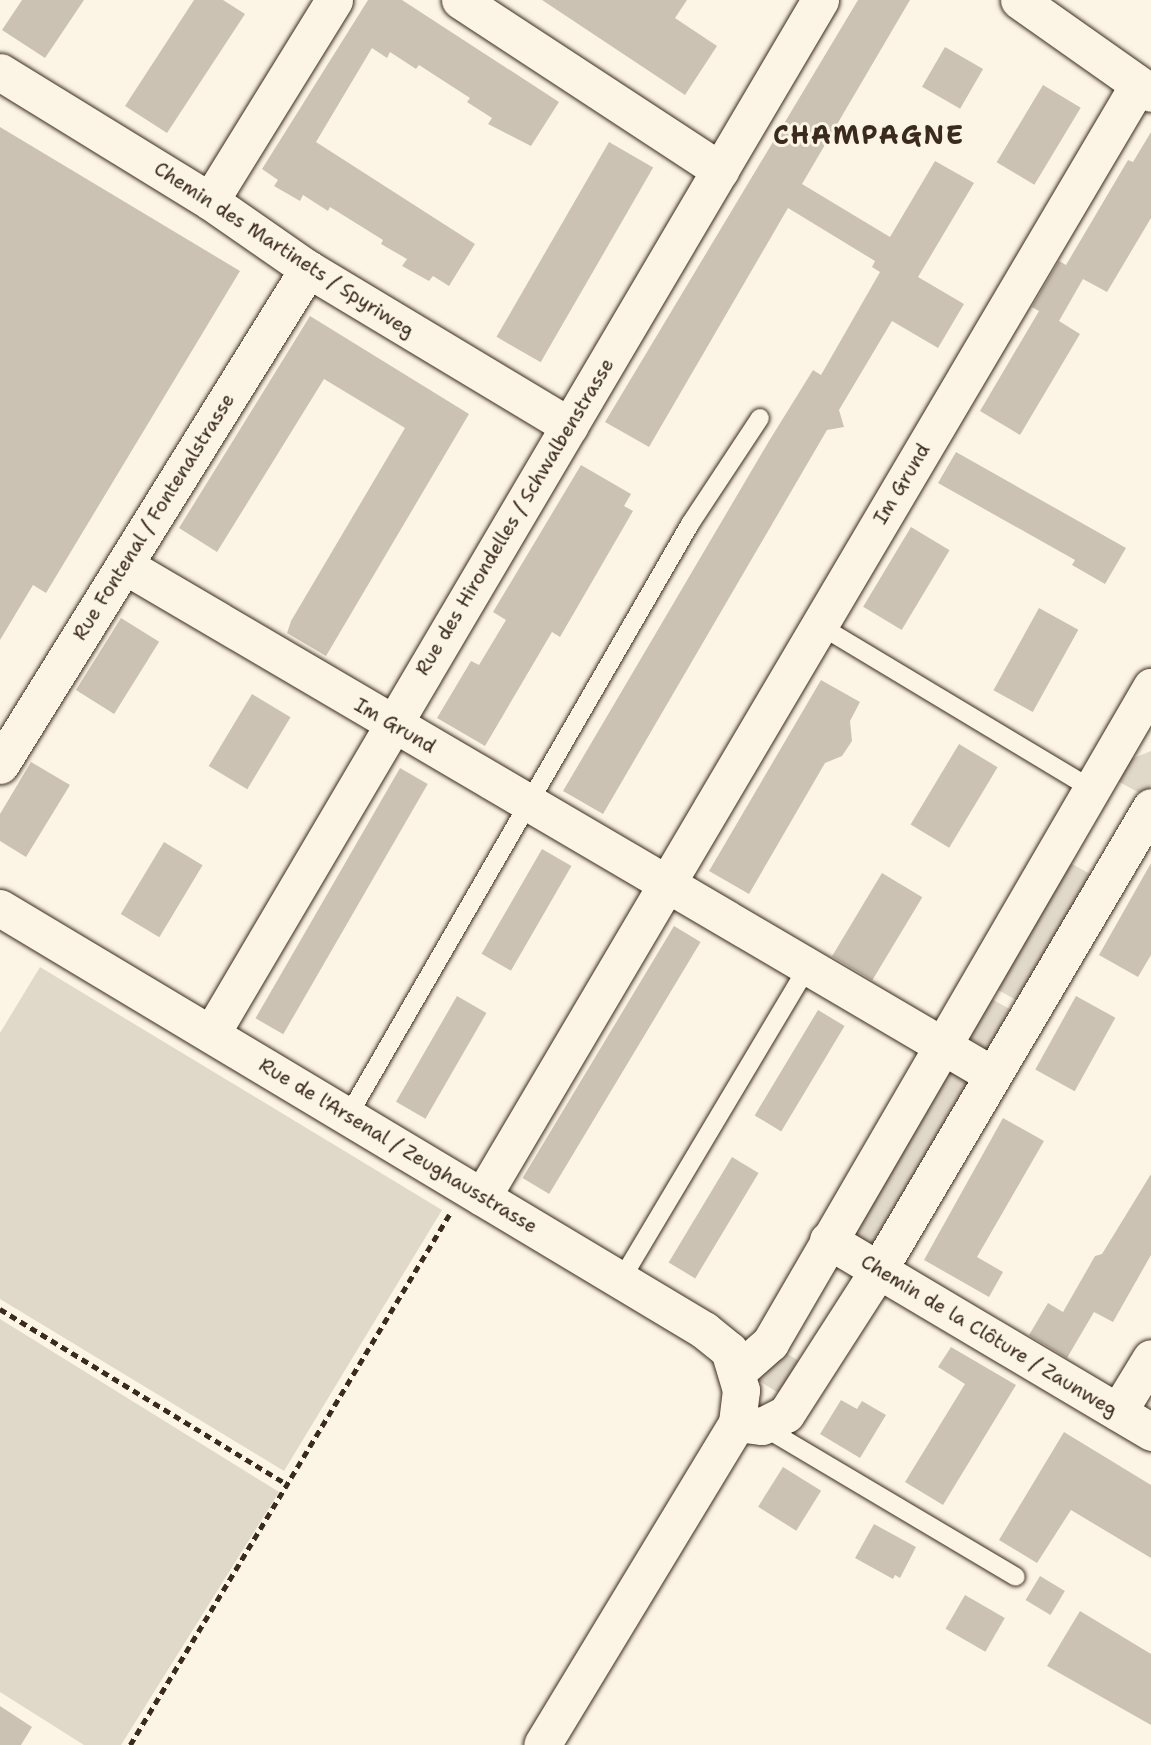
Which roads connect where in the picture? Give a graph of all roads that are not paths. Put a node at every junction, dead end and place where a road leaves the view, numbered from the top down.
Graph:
1 (334, 0) edge
2 (460, 0) edge
3 (820, 0) edge
4 (1019, 0) edge
5 (0, 72) edge
6 (1144, 89) edge
7 (720, 170) junction
8 (210, 201) junction
9 (308, 269) junction
10 (760, 418) dead end
11 (569, 426) junction
12 (124, 565) junction
13 (819, 625) junction
14 (1146, 707) edge
15 (393, 725) junction
16 (0, 765) edge
17 (1092, 789) junction
18 (529, 804) junction
19 (1151, 807) edge
20 (667, 884) junction
21 (0, 908) edge
22 (808, 965) junction
23 (211, 1034) junction
24 (943, 1044) junction
25 (991, 1074) junction
26 (348, 1116) junction
27 (469, 1199) junction
28 (828, 1240) junction
29 (878, 1269) junction
30 (621, 1280) junction
31 (1151, 1358) edge
32 (738, 1371) junction
33 (1118, 1412) junction
34 (749, 1425) junction
35 (1151, 1432) edge
36 (1016, 1577) dead end
37 (542, 1745) edge

1 - 8 street
2 - 7 street
3 - 7 street, Rue des Hirondelles / Schwalbenstrasse
4 - 6 street
5 - 8 street, Chemin des Martinets / Spyriweg
6 - 13 street, Im Grund
7 - 11 street, Rue des Hirondelles / Schwalbenstrasse
8 - 9 street, Chemin des Martinets / Spyriweg
9 - 11 street, Chemin des Martinets / Spyriweg
9 - 12 street, Rue Fontenal / Fontenalstrasse
10 - 18 lane
11 - 15 street, Rue des Hirondelles / Schwalbenstrasse
12 - 15 street, Im Grund
12 - 16 street, Rue Fontenal / Fontenalstrasse
13 - 17 lane
13 - 20 street, Im Grund
14 - 17 street
15 - 18 street, Im Grund
15 - 23 street, Rue des Hirondelles / Schwalbenstrasse
17 - 24 street
18 - 20 street, Im Grund
18 - 26 lane
19 - 25 street
20 - 22 street, Im Grund
20 - 27 street, Im Grund
21 - 23 street, Rue de l'Arsenal / Zeughausstrasse
22 - 24 street, Im Grund
22 - 30 lane
23 - 26 street, Rue de l'Arsenal / Zeughausstrasse
24 - 25 street, Im Grund
24 - 28 street
25 - 29 street
26 - 27 street, Rue de l'Arsenal / Zeughausstrasse
27 - 30 street, Rue de l'Arsenal / Zeughausstrasse
28 - 29 street, Chemin de la Clôture / Zaunweg
28 - 32 street
29 - 33 street, Chemin de la Clôture / Zaunweg
29 - 34 street
30 - 32 street, Rue de l'Arsenal / Zeughausstrasse
31 - 33 street
32 - 34 street, Rue de l'Arsenal / Zeughausstrasse
33 - 35 street, Chemin de la Clôture / Zaunweg
34 - 36 lane
34 - 37 street

